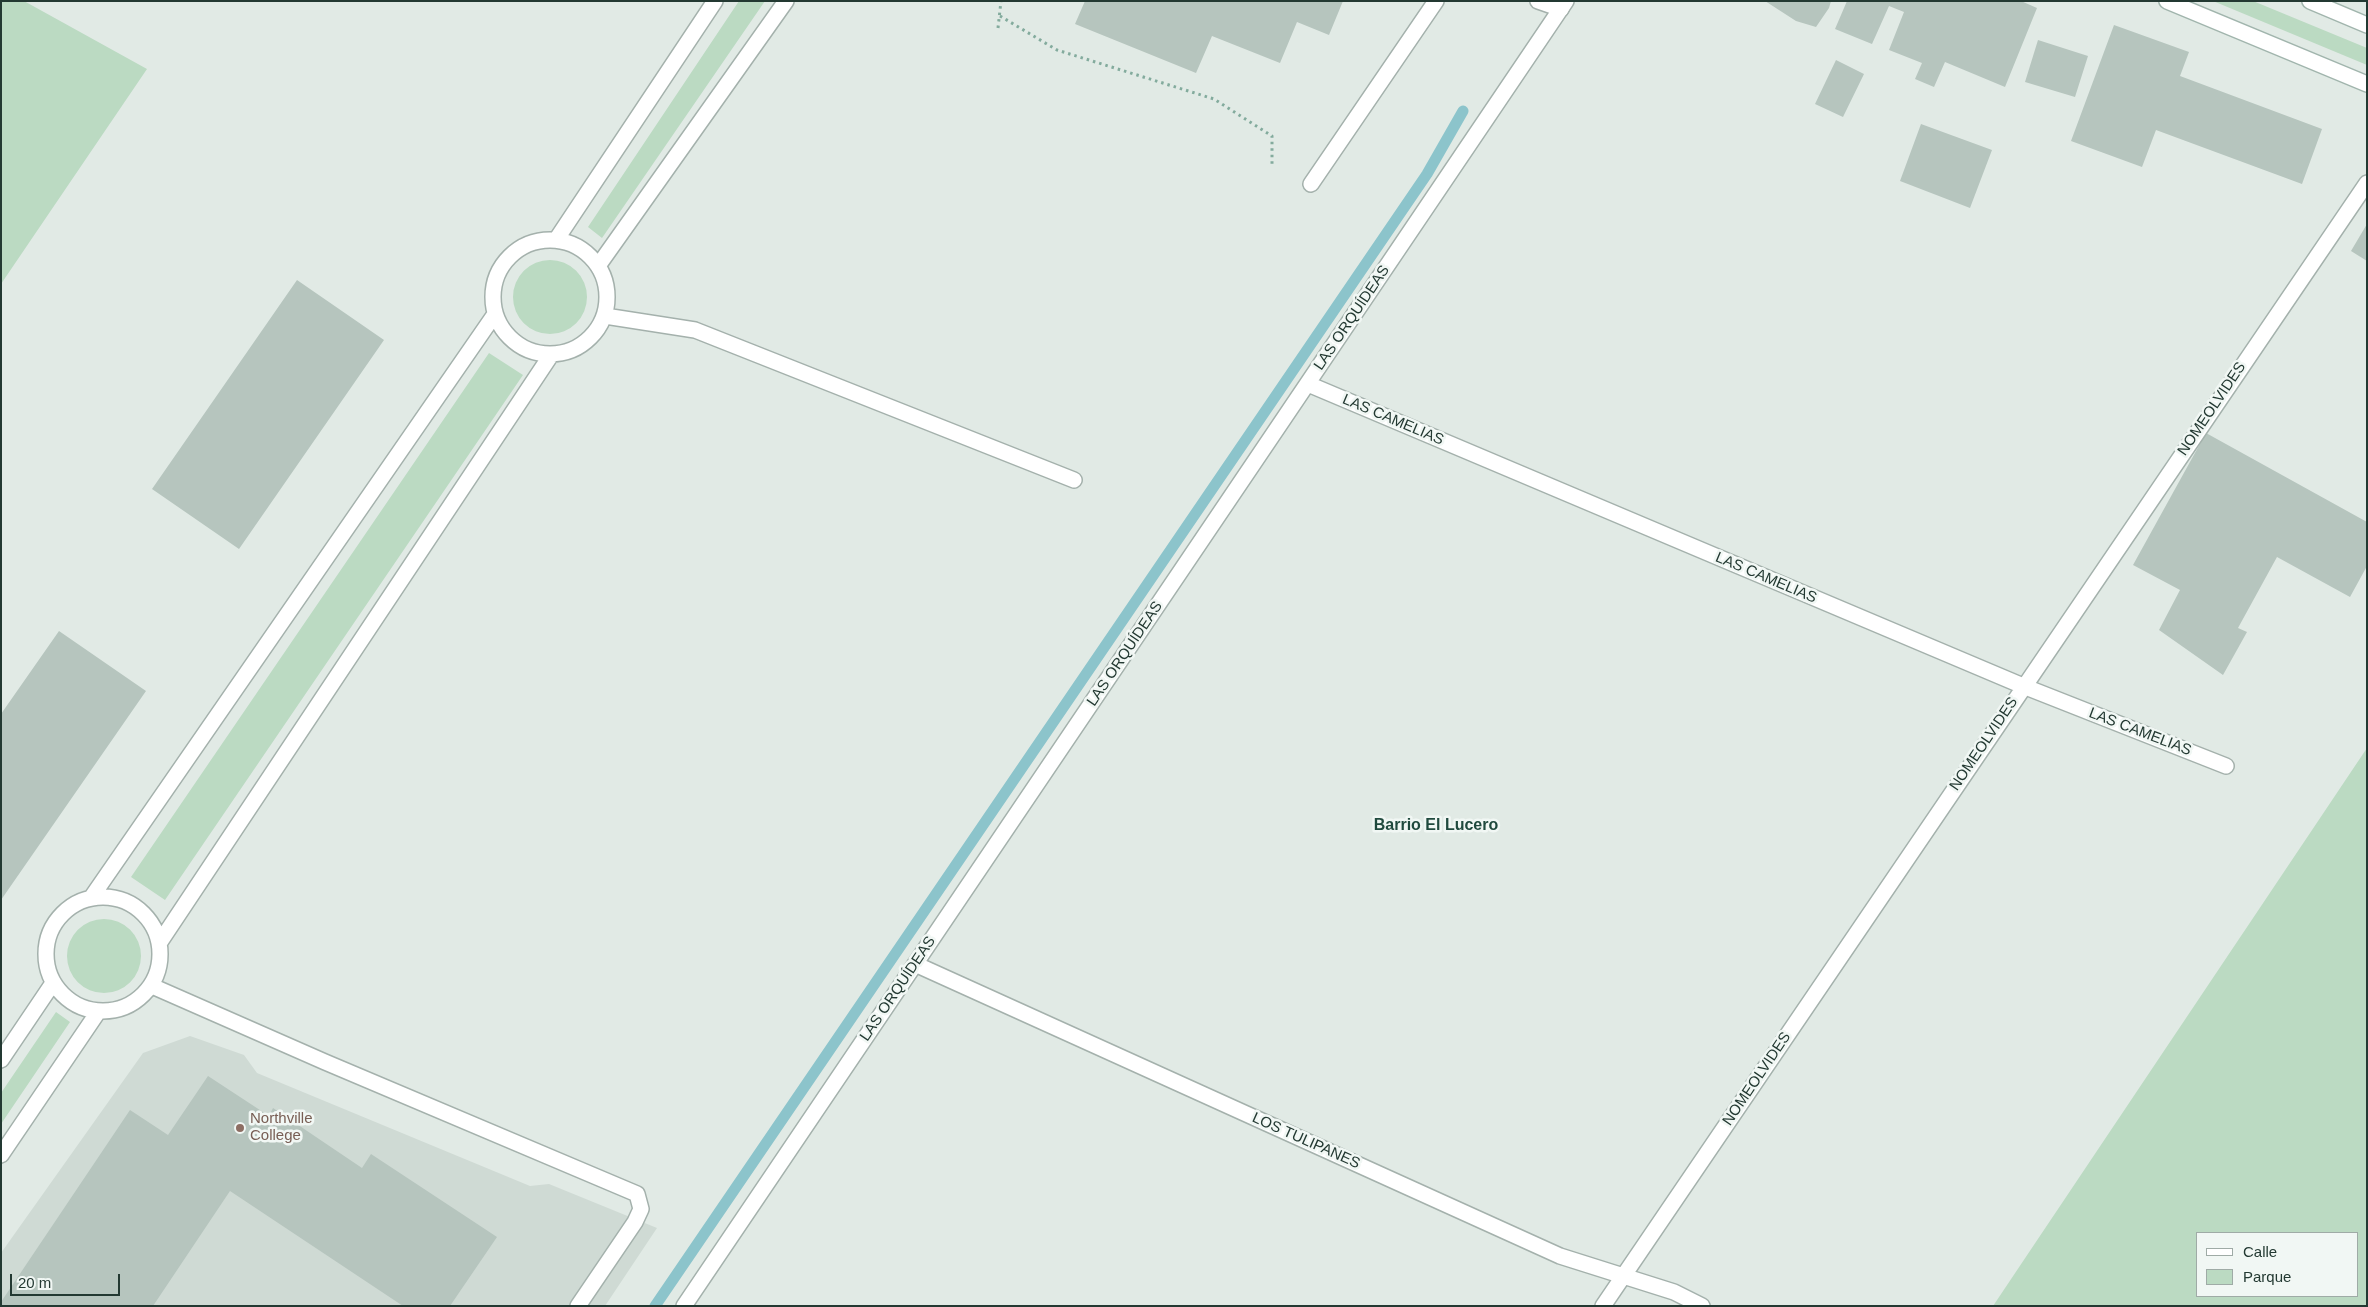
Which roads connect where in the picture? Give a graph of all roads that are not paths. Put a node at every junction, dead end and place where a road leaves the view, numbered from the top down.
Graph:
1 (714, 1) edge
2 (786, 1) edge
3 (1436, 1) edge
4 (1538, 1) edge
5 (2167, 1) edge
6 (2310, 1) edge
7 (1564, 5) edge
8 (2367, 24) edge
9 (2367, 84) edge
10 (2367, 183) edge
11 (1311, 184) dead end
12 (556, 240) junction
13 (598, 266) junction
14 (495, 314) junction
15 (605, 316) junction
16 (551, 355) junction
17 (1308, 384) junction
18 (1074, 480) dead end
19 (2023, 686) junction
20 (2226, 766) dead end
21 (91, 898) junction
22 (160, 942) junction
23 (915, 964) junction
24 (53, 984) junction
25 (152, 986) junction
26 (98, 1012) junction
27 (1, 1060) edge
28 (1, 1154) edge
29 (1624, 1275) junction
30 (578, 1306) edge
31 (684, 1306) edge
32 (1604, 1306) edge
33 (1702, 1306) edge

1 - 12 street
2 - 13 street
3 - 11 street
4 - 7 street
5 - 9 street
6 - 8 street
7 - 17 street, LAS ORQUÍDEAS
10 - 19 street, NOMEOLVIDES
12 - 13 street
12 - 14 street
13 - 15 street
14 - 16 street
14 - 21 street
15 - 16 street
15 - 18 street
16 - 22 street
17 - 19 street, LAS CAMELIAS
17 - 23 street, LAS ORQUÍDEAS
19 - 20 street, LAS CAMELIAS
19 - 29 street, NOMEOLVIDES
21 - 22 street
21 - 24 street
22 - 25 street
23 - 29 street, LOS TULIPANES
23 - 31 street, LAS ORQUÍDEAS
24 - 26 street
24 - 27 street
25 - 26 street
25 - 30 street
26 - 28 street
29 - 32 street, NOMEOLVIDES
29 - 33 street, LOS TULIPANES

